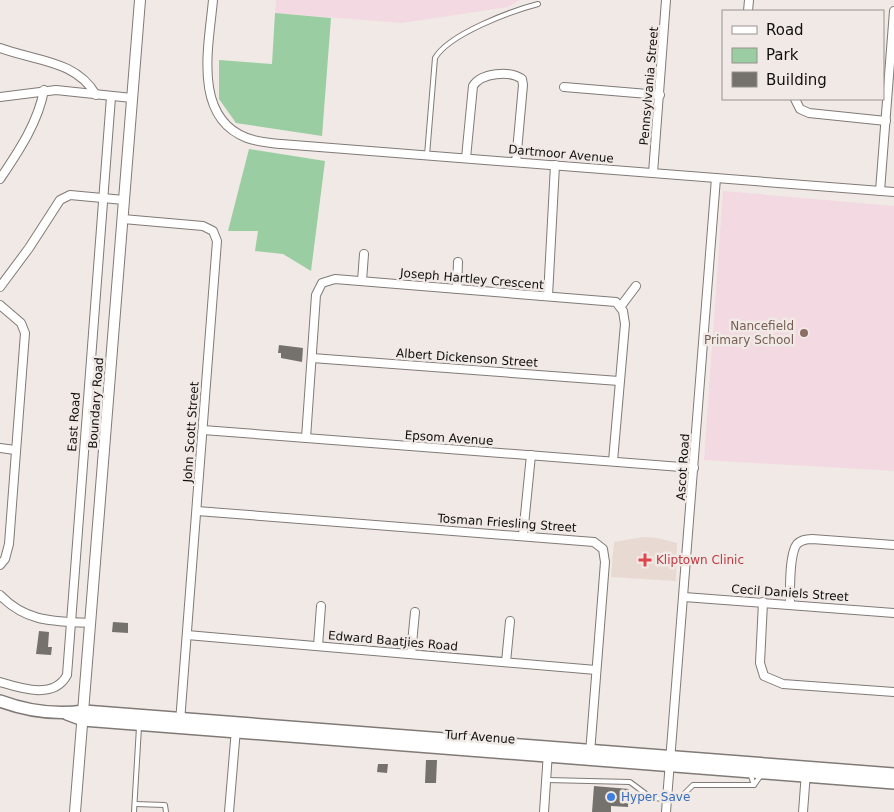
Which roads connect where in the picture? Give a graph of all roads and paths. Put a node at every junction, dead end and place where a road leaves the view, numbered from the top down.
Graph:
1 (140, 0) edge
2 (213, 0) edge
3 (666, 0) edge
4 (538, 4) dead end
5 (894, 11) edge
6 (0, 48) edge
7 (887, 54) edge
8 (892, 80) edge
9 (564, 87) dead end
10 (44, 90) junction
11 (96, 95) junction
12 (660, 95) junction
13 (0, 97) edge
14 (112, 97) junction
15 (132, 98) junction
16 (796, 100) edge
17 (886, 121) junction
18 (427, 155) junction
19 (466, 158) junction
20 (516, 162) junction
21 (555, 165) junction
22 (653, 173) junction
23 (716, 178) junction
24 (0, 179) edge
25 (880, 191) junction
26 (894, 192) edge
27 (104, 198) junction
28 (124, 200) junction
29 (123, 220) junction
30 (364, 254) dead end
31 (458, 262) dead end
32 (362, 281) junction
33 (636, 286) dead end
34 (0, 287) edge
35 (457, 289) junction
36 (548, 296) junction
37 (0, 305) edge
38 (621, 306) junction
39 (312, 358) junction
40 (619, 381) junction
41 (203, 430) junction
42 (306, 438) junction
43 (0, 448) edge
44 (15, 450) junction
45 (531, 455) junction
46 (614, 461) junction
47 (694, 468) junction
48 (196, 510) junction
49 (523, 535) junction
50 (894, 545) edge
51 (0, 565) edge
52 (0, 595) edge
53 (684, 597) junction
54 (763, 602) junction
55 (790, 604) junction
56 (321, 606) dead end
57 (415, 612) dead end
58 (894, 613) edge
59 (510, 621) dead end
60 (71, 622) junction
61 (91, 623) junction
62 (187, 635) junction
63 (318, 646) junction
64 (411, 654) junction
65 (506, 662) junction
66 (596, 670) junction
67 (0, 682) edge
68 (894, 692) edge
69 (0, 701) edge
70 (83, 715) junction
71 (180, 723) junction
72 (139, 724) junction
73 (236, 727) junction
74 (548, 751) junction
75 (590, 755) junction
76 (670, 761) junction
77 (806, 771) junction
78 (750, 772) junction
79 (762, 773) junction
80 (894, 774) edge
81 (546, 780) junction
82 (894, 783) edge
83 (754, 785) junction
84 (667, 800) junction
85 (135, 804) junction
86 (75, 812) edge
87 (134, 812) edge
88 (166, 812) edge
89 (229, 812) edge
90 (544, 812) edge
91 (666, 812) edge
92 (803, 812) edge

1 - 15 street, Boundary Road
2 - 18 street, Dartmoor Avenue
3 - 12 street, Pennsylvania Street
4 - 18 lane
5 - 7 street
6 - 11 street
7 - 8 street
8 - 17 street
9 - 12 street
10 - 11 street
10 - 13 street
10 - 24 street
11 - 14 street
12 - 22 street, Pennsylvania Street
14 - 15 street
14 - 27 street, East Road
15 - 28 street, Boundary Road
16 - 17 street
17 - 25 street
18 - 19 street, Dartmoor Avenue
19 - 20 street, Dartmoor Avenue
19 - 20 street
20 - 21 street, Dartmoor Avenue
21 - 22 street, Dartmoor Avenue
21 - 36 street
22 - 23 street, Dartmoor Avenue
23 - 25 street, Dartmoor Avenue
23 - 47 street, Ascot Road
25 - 26 street, Dartmoor Avenue
27 - 28 street
27 - 34 street
27 - 60 street, East Road
28 - 29 street, Boundary Road
29 - 41 street, John Scott Street
29 - 61 street, Boundary Road
30 - 32 street
31 - 35 street
32 - 35 street, Joseph Hartley Crescent
32 - 39 street, Joseph Hartley Crescent
33 - 38 street
35 - 36 street, Joseph Hartley Crescent
36 - 38 street, Joseph Hartley Crescent
37 - 44 street
38 - 40 street
39 - 40 street, Albert Dickenson Street
39 - 42 street, Joseph Hartley Crescent
40 - 46 street
41 - 42 street, Epsom Avenue
41 - 48 street, John Scott Street
42 - 45 street, Epsom Avenue
43 - 44 street
44 - 51 street
45 - 46 street, Epsom Avenue
45 - 49 street
46 - 47 street, Epsom Avenue
47 - 53 street, Ascot Road
48 - 49 street, Tosman Friesling Street
48 - 62 street, John Scott Street
49 - 66 street, Tosman Friesling Street
50 - 55 street
52 - 60 street
53 - 54 street, Cecil Daniels Street
53 - 76 street, Ascot Road
54 - 55 street, Cecil Daniels Street
54 - 68 street
55 - 58 street, Cecil Daniels Street
56 - 63 street
57 - 64 street
59 - 65 street
60 - 61 street
60 - 67 street, East Road
61 - 70 street, Boundary Road
62 - 63 street, Edward Baatjies Road
62 - 71 street, John Scott Street
63 - 64 street, Edward Baatjies Road
64 - 65 street, Edward Baatjies Road
65 - 66 street, Edward Baatjies Road
66 - 75 street, Tosman Friesling Street
69 - 70 main road, Turf Avenue
70 - 71 main road, Turf Avenue
70 - 72 main road, Turf Avenue
70 - 86 street
71 - 72 main road, Turf Avenue
71 - 73 main road, Turf Avenue
72 - 85 lane
73 - 74 main road, Turf Avenue
73 - 89 street
74 - 75 main road, Turf Avenue
74 - 81 street
75 - 76 main road, Turf Avenue
76 - 77 main road, Turf Avenue
76 - 78 main road, Turf Avenue
76 - 84 street, Ascot Road
77 - 79 main road, Turf Avenue
77 - 80 main road, Turf Avenue
77 - 82 main road, Turf Avenue
77 - 92 street
78 - 79 main road, Turf Avenue
78 - 83 lane
79 - 83 lane
81 - 84 lane
81 - 90 street
83 - 84 lane
84 - 91 street, Ascot Road
85 - 87 lane
85 - 88 lane

